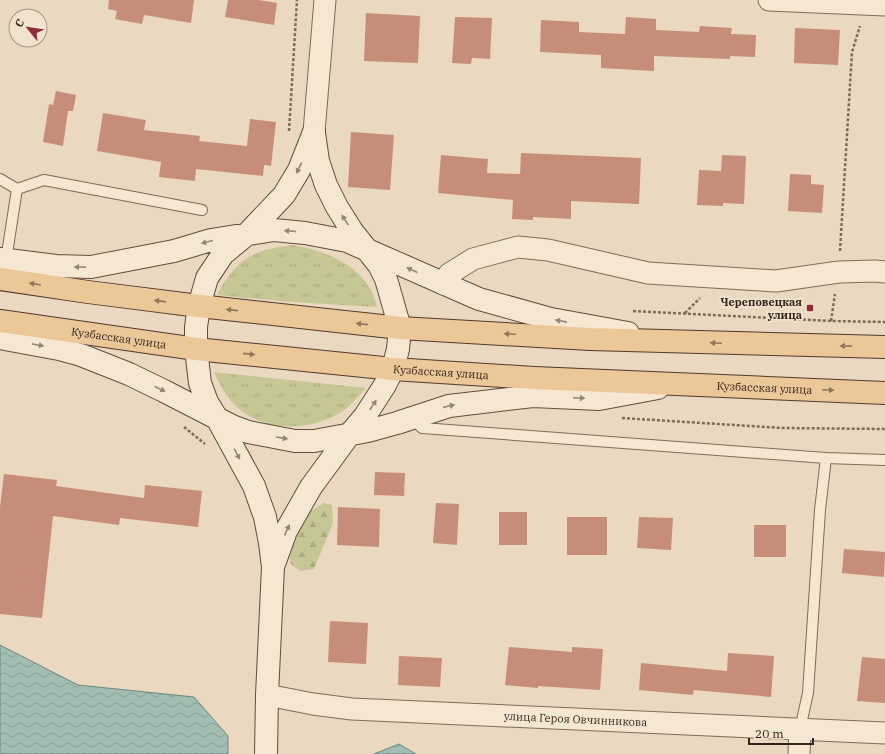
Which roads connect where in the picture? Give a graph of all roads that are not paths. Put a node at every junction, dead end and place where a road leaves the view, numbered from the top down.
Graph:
1 (325, 0) edge
2 (769, 0) edge
3 (873, 3) edge
4 (314, 132) junction
5 (0, 179) edge
6 (17, 189) junction
7 (202, 210) dead end
8 (246, 236) junction
9 (368, 250) junction
10 (2, 266) edge
11 (885, 272) edge
12 (443, 284) junction
13 (199, 306) junction
14 (0, 321) edge
15 (400, 328) junction
16 (0, 338) edge
17 (682, 342) junction
18 (885, 347) edge
19 (196, 348) junction
20 (393, 369) junction
21 (677, 384) junction
22 (885, 393) edge
23 (412, 418) junction
24 (218, 420) junction
25 (349, 435) junction
26 (826, 458) junction
27 (885, 460) edge
28 (273, 567) junction
29 (267, 695) junction
30 (800, 729) junction
31 (885, 733) edge
32 (266, 754) edge
33 (800, 754) edge

1 - 4 street
2 - 3 street
4 -> 8 street
9 -> 4 street
5 - 6 lane
6 - 7 lane
6 - 10 lane
9 -> 8 street
8 -> 10 street
8 - 13 street
12 -> 9 street
9 - 15 street
13 -> 10 main road
11 - 12 street
17 -> 12 street
15 -> 13 main road
13 - 19 street
14 - 19 main road, Кузбасская улица
17 -> 15 main road
15 - 20 street
16 -> 24 street
18 -> 17 main road
19 -> 20 main road, Кузбасская улица
19 - 24 street
20 - 21 main road, Кузбасская улица
25 -> 20 street
21 -> 22 main road, Кузбасская улица
23 -> 21 street
23 - 25 street
23 - 26 lane
24 -> 25 street
24 -> 28 street
28 -> 25 street
26 - 27 lane
26 - 30 lane
28 - 29 street
29 - 30 street, улица Героя Овчинникова
29 - 32 street
30 - 31 street, улица Героя Овчинникова
30 - 33 street

